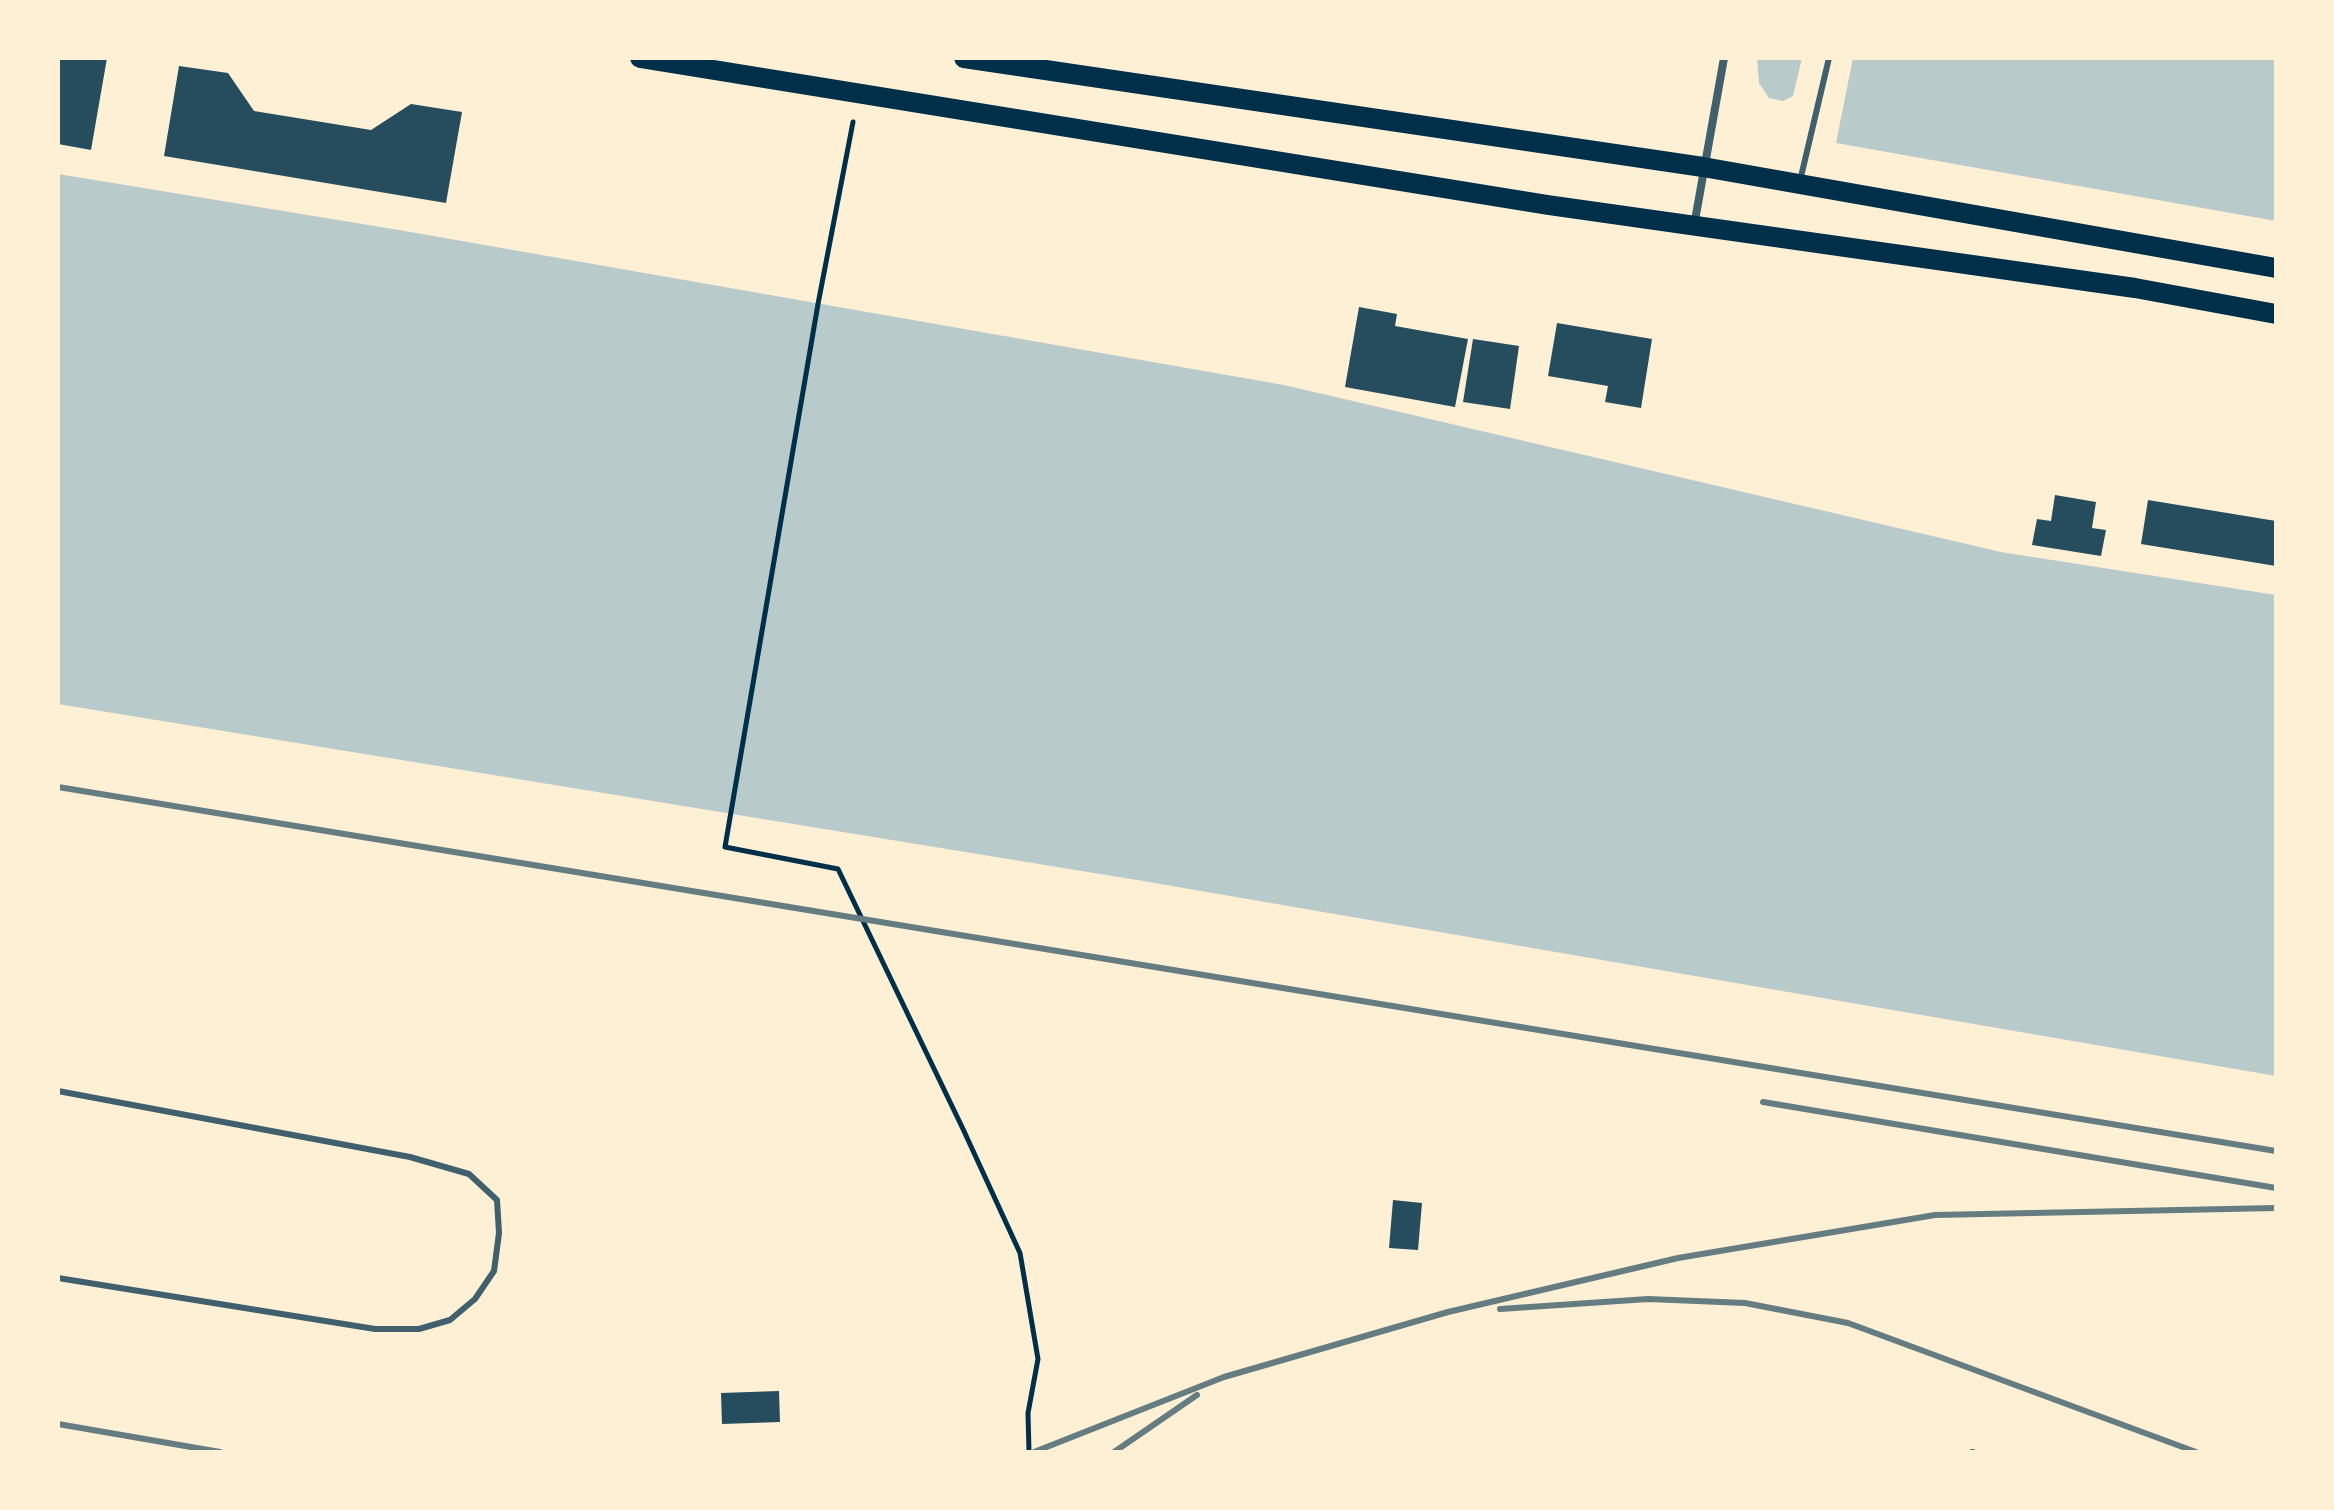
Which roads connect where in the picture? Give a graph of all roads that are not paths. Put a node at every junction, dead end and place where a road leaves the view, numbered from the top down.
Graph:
1 (640, 58) edge
2 (964, 58) edge
3 (1724, 58) edge
4 (1829, 58) edge
5 (1703, 167) junction
6 (1800, 184) junction
7 (1694, 226) junction
8 (2276, 268) edge
9 (2276, 314) edge
10 (58, 1091) edge
11 (58, 1278) edge

1 - 7 main road
2 - 5 main road
3 - 5 street
4 - 6 lane
5 - 6 main road
5 - 7 street
6 - 8 main road
7 - 9 main road
10 - 11 lane

